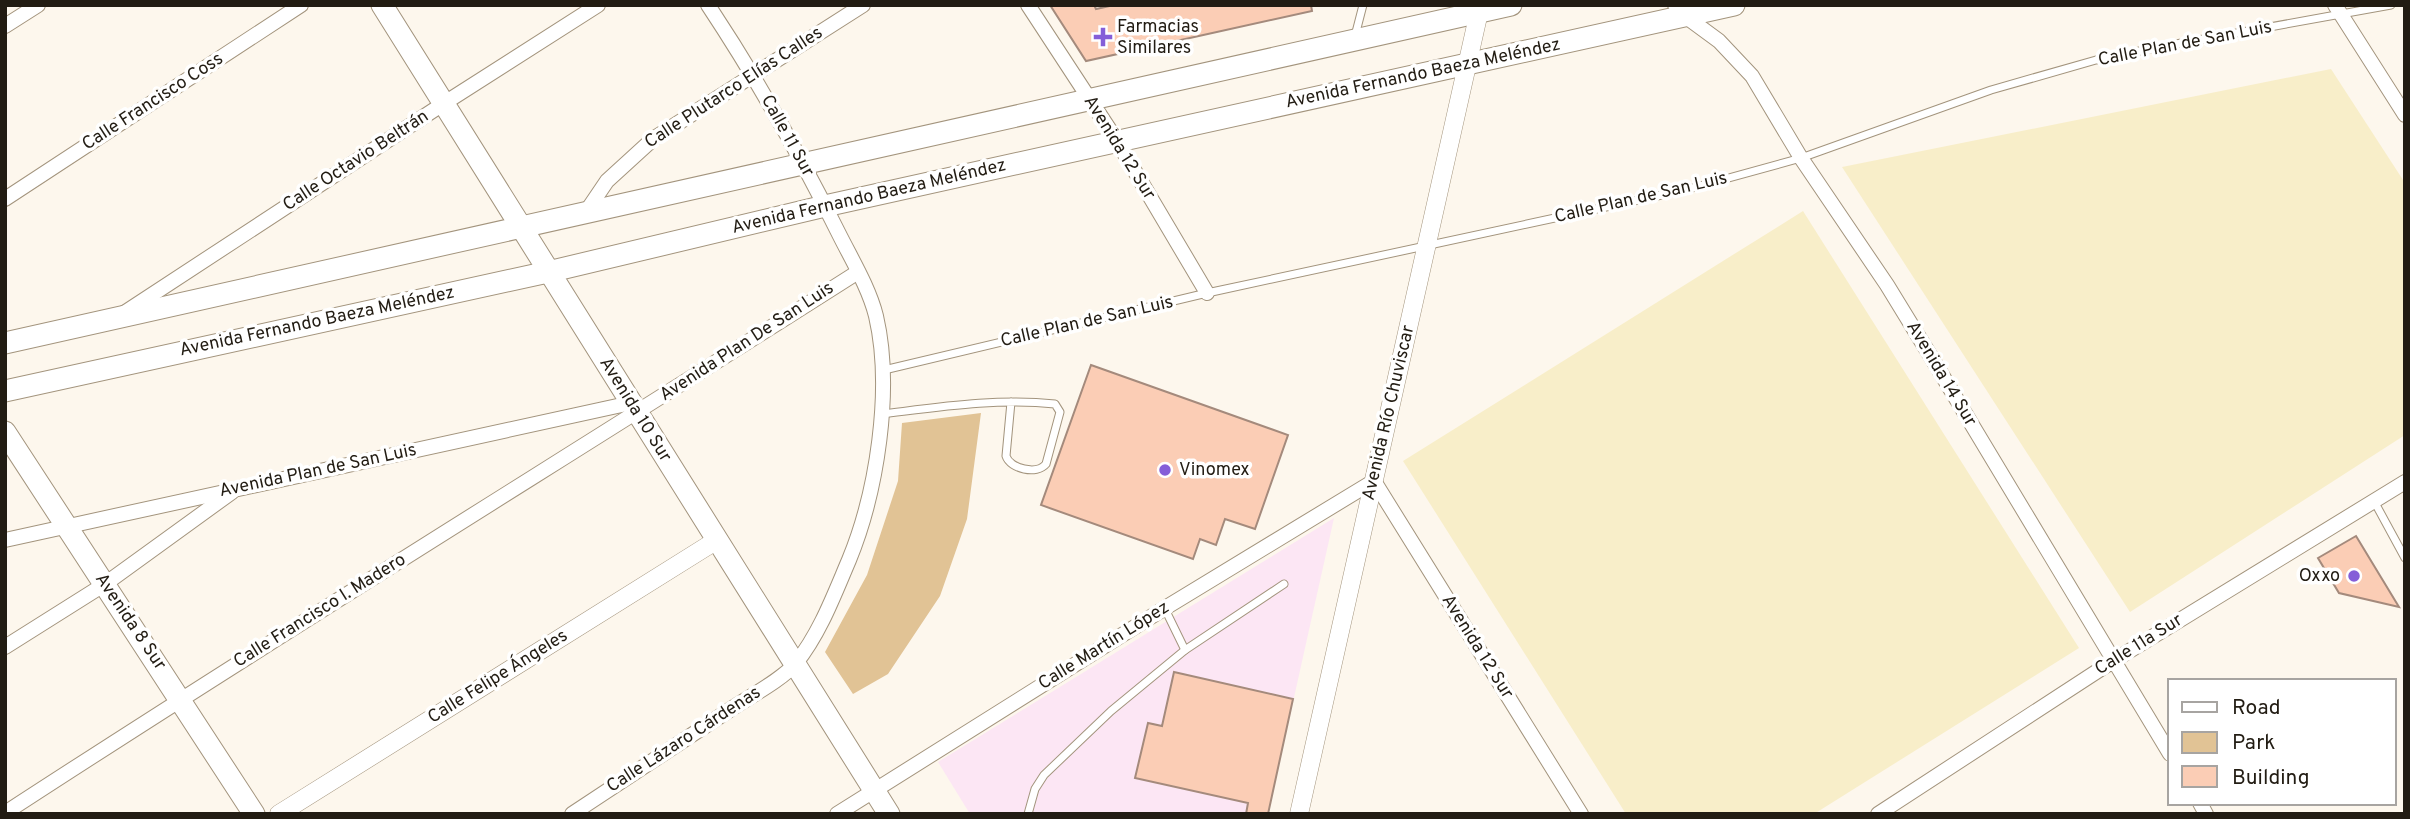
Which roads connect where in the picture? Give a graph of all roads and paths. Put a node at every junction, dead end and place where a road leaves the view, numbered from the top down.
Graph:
1 (38, 5) edge
2 (301, 5) edge
3 (382, 5) edge
4 (598, 5) edge
5 (708, 5) edge
6 (863, 5) edge
7 (1028, 5) edge
8 (1363, 5) edge
9 (1511, 5) edge
10 (1734, 5) edge
11 (2391, 5) edge
12 (1480, 9) edge
13 (2338, 10) edge
14 (1680, 11) edge
15 (5, 26) edge
16 (1353, 40) junction
17 (1468, 65) junction
18 (754, 74) junction
19 (1090, 100) junction
20 (443, 104) junction
21 (2405, 115) edge
22 (1117, 141) junction
23 (1801, 159) junction
24 (803, 164) junction
25 (5, 199) edge
26 (825, 205) junction
27 (586, 212) junction
28 (521, 227) junction
29 (1427, 245) junction
30 (548, 272) junction
31 (858, 272) junction
32 (1207, 293) junction
33 (115, 318) junction
34 (5, 343) edge
35 (884, 370) junction
36 (5, 391) edge
37 (1011, 402) junction
38 (634, 408) junction
39 (882, 414) junction
40 (5, 432) edge
41 (1374, 481) junction
42 (2405, 482) edge
43 (237, 488) junction
44 (2374, 501) junction
45 (66, 527) junction
46 (5, 540) edge
47 (716, 540) junction
48 (2405, 558) edge
49 (105, 584) junction
50 (1284, 584) dead end
51 (1165, 608) junction
52 (5, 647) edge
53 (1185, 650) junction
54 (2113, 661) junction
55 (794, 665) junction
56 (181, 698) junction
57 (2168, 751) edge
58 (874, 791) junction
59 (5, 813) edge
60 (254, 814) edge
61 (279, 814) edge
62 (572, 814) edge
63 (837, 814) edge
64 (889, 814) edge
65 (1028, 814) edge
66 (1298, 814) edge
67 (1581, 814) edge
68 (1878, 814) edge

1 - 15 street
2 - 25 street, Calle Francisco Coss
3 - 20 main road, Avenida 10 Sur
4 - 20 street, Calle Octavio Beltrán
5 - 18 street, Calle 11 Sur
6 - 18 street, Calle Plutarco Elías Calles
7 - 19 street, Avenida 12 Sur
8 - 16 lane
9 - 12 main road
10 - 14 main road, Avenida Fernando Baeza Meléndez
11 - 13 lane, Calle Plan de San Luis
12 - 16 main road
12 - 17 street, Avenida Río Chuviscar
13 - 21 street
13 - 23 lane, Calle Plan de San Luis
14 - 17 main road, Avenida Fernando Baeza Meléndez
14 - 23 street, Avenida 14 Sur
16 - 19 main road
17 - 22 main road, Avenida Fernando Baeza Meléndez
17 - 29 street, Avenida Río Chuviscar
18 - 24 street, Calle 11 Sur
18 - 27 street, Calle Plutarco Elías Calles
19 - 22 street, Avenida 12 Sur
19 - 24 main road
20 - 28 main road, Avenida 10 Sur
20 - 33 street, Calle Octavio Beltrán
22 - 26 main road, Avenida Fernando Baeza Meléndez
22 - 32 street, Avenida 12 Sur
23 - 29 lane, Calle Plan de San Luis
23 - 54 street, Avenida 14 Sur
24 - 26 street, Calle 11 Sur
24 - 27 main road
26 - 30 main road, Avenida Fernando Baeza Meléndez
26 - 31 street, Calle 11 Sur
27 - 28 main road
28 - 30 main road, Avenida 10 Sur
28 - 33 main road
29 - 32 lane, Calle Plan de San Luis
29 - 41 street, Avenida Río Chuviscar
30 - 36 main road, Avenida Fernando Baeza Meléndez
30 - 38 main road, Avenida 10 Sur
31 - 35 street, Calle 11 Sur
31 - 38 street, Avenida Plan De San Luis
32 - 35 lane, Calle Plan de San Luis
33 - 34 main road
35 - 39 street, Calle 11 Sur
37 - 37 lane
37 - 39 lane
38 - 43 street, Avenida Plan de San Luis
38 - 47 main road, Avenida 10 Sur
38 - 56 street, Calle Francisco I. Madero
39 - 55 street, Calle 11 Sur
40 - 45 main road, Avenida 8 Sur
41 - 51 street, Calle Martín López
41 - 66 street, Avenida Río Chuviscar
41 - 67 street, Avenida 12 Sur
42 - 44 street, Calle 11a Sur
43 - 45 street, Avenida Plan de San Luis
43 - 49 street
44 - 48 lane
44 - 54 street, Calle 11a Sur
45 - 46 street, Avenida Plan de San Luis
45 - 49 main road, Avenida 8 Sur
47 - 55 main road, Avenida 10 Sur
47 - 61 street, Calle Felipe Ángeles
49 - 52 street
49 - 56 main road, Avenida 8 Sur
50 - 53 lane
51 - 53 lane
51 - 58 street, Calle Martín López
53 - 65 lane
54 - 57 street, Avenida 14 Sur
54 - 68 street, Calle 11a Sur
55 - 58 main road, Avenida 10 Sur
55 - 62 street, Calle Lázaro Cárdenas
56 - 59 street, Calle Francisco I. Madero
56 - 60 main road, Avenida 8 Sur
58 - 63 street, Calle Martín López
58 - 64 main road, Avenida 10 Sur

